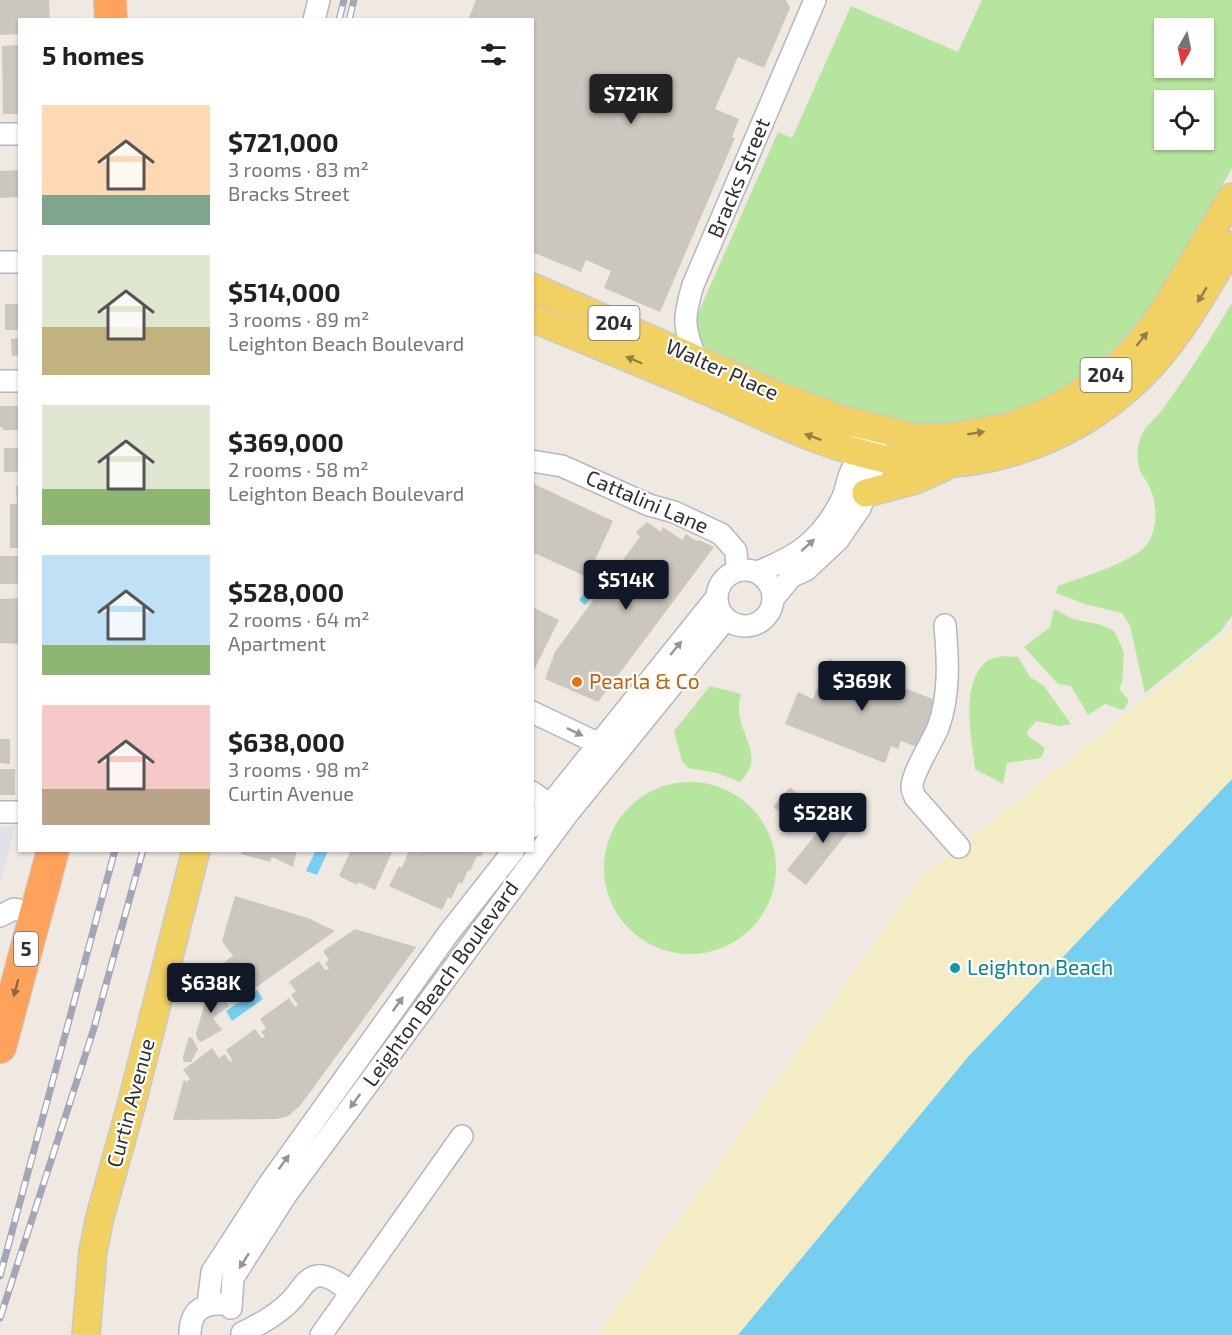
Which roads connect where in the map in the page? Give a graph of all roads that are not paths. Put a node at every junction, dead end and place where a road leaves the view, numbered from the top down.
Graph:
1 (91, 0) edge
2 (110, 0) edge
3 (319, 0) edge
4 (815, 0) edge
5 (92, 18) edge
6 (111, 18) edge
7 (314, 18) edge
8 (0, 134) edge
9 (18, 134) edge
10 (1232, 198) edge
11 (1232, 245) edge
12 (0, 262) edge
13 (18, 262) edge
14 (534, 287) edge
15 (534, 319) edge
16 (696, 359) junction
17 (0, 381) edge
18 (18, 381) edge
19 (843, 420) junction
20 (918, 438) junction
21 (868, 455) junction
22 (534, 461) edge
23 (953, 463) junction
24 (866, 493) junction
25 (747, 571) junction
26 (716, 598) junction
27 (773, 599) junction
28 (726, 620) junction
29 (945, 625) dead end
30 (534, 713) edge
31 (608, 748) junction
32 (534, 793) edge
33 (558, 810) junction
34 (0, 812) edge
35 (18, 812) edge
36 (534, 826) edge
37 (534, 842) edge
38 (959, 847) dead end
39 (31, 852) edge
40 (51, 852) edge
41 (195, 852) edge
42 (512, 852) edge
43 (527, 852) edge
44 (17, 913) edge
45 (0, 966) edge
46 (0, 1047) edge
47 (462, 1136) dead end
48 (278, 1189) junction
49 (93, 1251) junction
50 (351, 1293) junction
51 (208, 1304) junction
52 (231, 1308) junction
53 (89, 1329) edge
54 (242, 1334) edge
55 (67, 1335) edge
56 (190, 1335) edge
57 (321, 1335) edge

1 - 5 highway
2 - 6 highway
3 - 7 street
4 - 16 street, Bracks Street
8 - 9 street
20 -> 10 main road, 204
11 -> 23 main road, 204
12 - 13 street
14 - 16 main road, Walter Place / 204
21 -> 15 main road, Walter Place / 204
16 - 19 main road, Walter Place / 204
17 - 18 street
19 - 20 main road, Walter Place / 204
19 - 21 street
20 - 21 street
21 - 23 main road, 204
21 - 24 street
25 -> 21 street
22 - 25 street, Cattalini Lane
23 - 24 main road
24 - 27 street
25 - 26 street
25 - 27 street
26 - 28 street
31 -> 26 street, Leighton Beach Boulevard
27 - 28 street
28 - 31 street, Leighton Beach Boulevard
29 - 38 street
30 -> 31 street
31 - 33 street, Leighton Beach Boulevard
32 - 33 street
33 - 36 street, Leighton Beach Boulevard
33 -> 37 street, Leighton Beach Boulevard
34 - 35 street
39 - 44 highway, 5
40 - 44 highway, 5
41 - 49 main road, Curtin Avenue
48 -> 42 street, Leighton Beach Boulevard
43 -> 48 street, Leighton Beach Boulevard
44 - 45 highway, 5
44 -> 46 highway, 5
47 - 50 street
48 - 51 street, Leighton Beach Boulevard
48 -> 52 street, Leighton Beach Boulevard
49 - 53 main road, Curtin Avenue
49 - 55 main road, Curtin Avenue
50 - 54 street
50 - 57 street
51 - 52 street
51 - 56 street
52 - 54 street, Leighton Beach Boulevard

